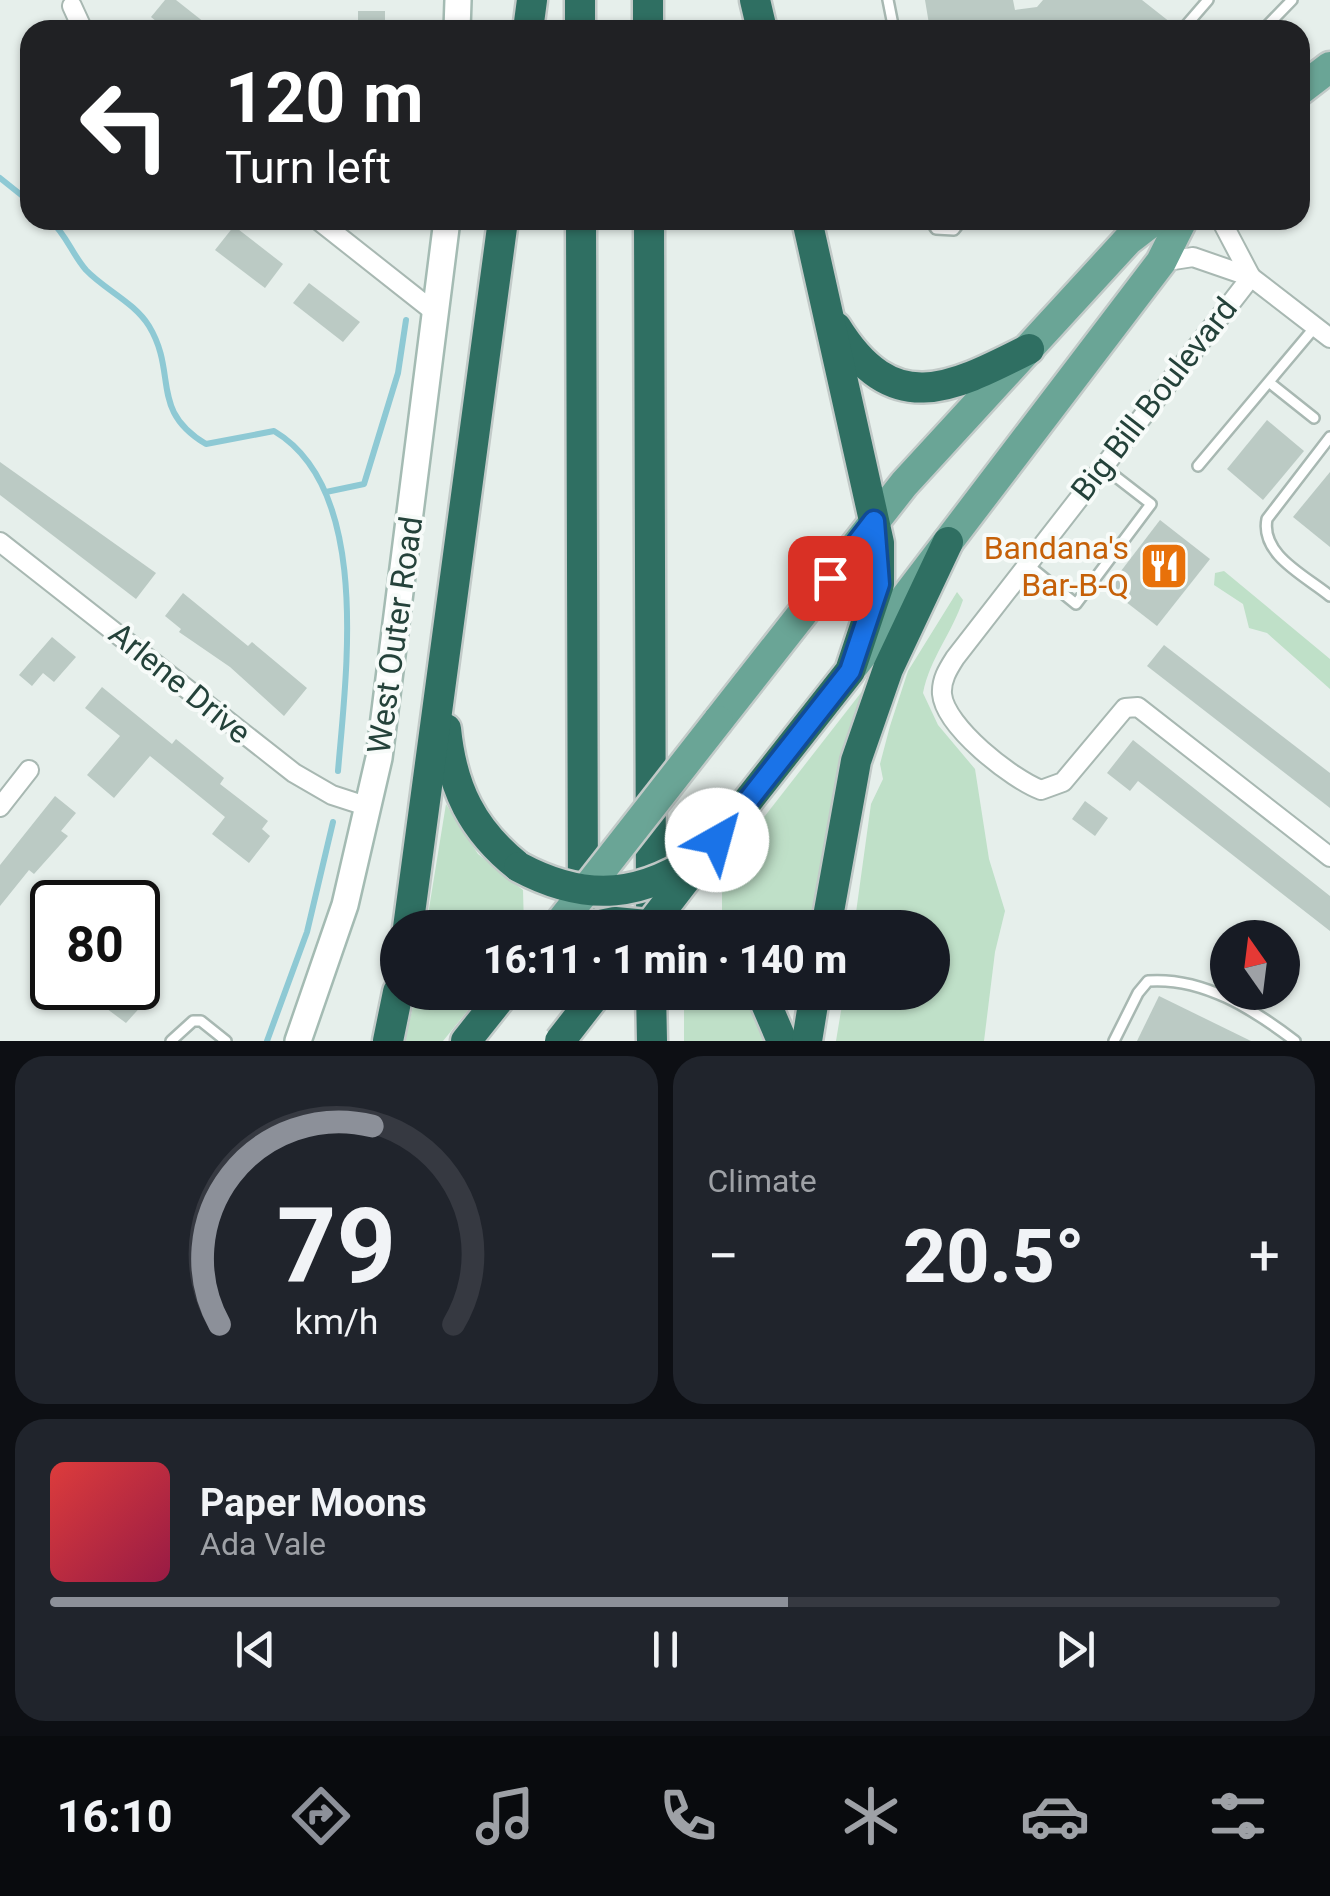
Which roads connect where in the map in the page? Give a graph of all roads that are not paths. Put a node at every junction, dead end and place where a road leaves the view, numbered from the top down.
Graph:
1 (1208, 0) edge
2 (1292, 0) edge
3 (72, 6) dead end
4 (79, 20) edge
5 (1191, 20) edge
6 (1273, 20) edge
7 (1330, 67) edge
8 (1310, 82) edge
9 (331, 230) edge
10 (446, 230) edge
11 (503, 230) edge
12 (581, 230) edge
13 (649, 230) edge
14 (809, 230) edge
15 (1128, 230) edge
16 (1177, 230) edge
17 (1226, 230) edge
18 (1161, 262) junction
19 (1251, 277) junction
20 (437, 314) junction
21 (830, 318) junction
22 (1322, 332) edge
23 (1029, 349) junction
24 (1270, 382) junction
25 (1314, 418) dead end
26 (1330, 438) edge
27 (1102, 466) junction
28 (1198, 466) dead end
29 (874, 521) junction
30 (0, 542) edge
31 (948, 542) junction
32 (1026, 563) junction
33 (1330, 596) edge
34 (850, 671) junction
35 (442, 686) junction
36 (28, 770) dead end
37 (0, 807) edge
38 (369, 807) junction
39 (712, 846) junction
40 (1330, 858) edge
41 (584, 890) junction
42 (411, 910) edge
43 (569, 910) edge
44 (584, 910) edge
45 (655, 910) edge
46 (666, 910) edge
47 (829, 910) edge
48 (394, 1010) edge
49 (491, 1010) edge
50 (584, 1010) edge
51 (584, 1010) edge
52 (651, 1010) edge
53 (769, 1010) edge
54 (812, 1010) edge
55 (1276, 1026) junction
56 (171, 1041) edge
57 (226, 1041) edge
58 (298, 1041) edge
59 (388, 1041) edge
60 (466, 1041) edge
61 (560, 1041) edge
62 (584, 1041) edge
63 (652, 1041) edge
64 (782, 1041) edge
65 (807, 1041) edge
66 (1114, 1041) edge
67 (1269, 1041) edge
68 (1295, 1041) edge

1 - 5 lane
2 - 6 lane
3 - 4 street
7 - 8 main road
9 - 20 street
10 - 20 street, West Outer Road
11 - 35 highway
12 - 44 highway
13 - 45 highway
14 - 21 highway
15 - 23 main road
16 - 18 main road
17 - 19 street
18 - 19 street
18 - 31 main road
19 - 22 street
19 - 27 street, Big Bill Boulevard
20 - 38 street, West Outer Road
21 - 23 highway
21 - 29 highway
22 - 24 lane
23 - 29 main road
24 - 25 lane
24 - 28 lane
26 - 33 lane
27 - 32 street, Big Bill Boulevard
27 - 32 lane
29 - 34 highway
29 - 41 main road, bridge
30 - 38 street, Arlene Drive
31 - 34 main road
31 - 47 highway
32 - 40 street, Big Bill Boulevard
34 - 39 highway
35 - 41 highway, bridge
35 - 42 highway
36 - 37 street
38 - 58 street, West Outer Road
39 - 41 highway, bridge
39 - 46 highway, bridge
41 - 43 main road, bridge
48 - 59 highway
49 - 60 highway
50 - 62 highway
51 - 61 highway, bridge
52 - 63 highway
53 - 64 highway
54 - 65 highway
55 - 66 lane
55 - 67 lane
55 - 68 lane
56 - 57 lane

